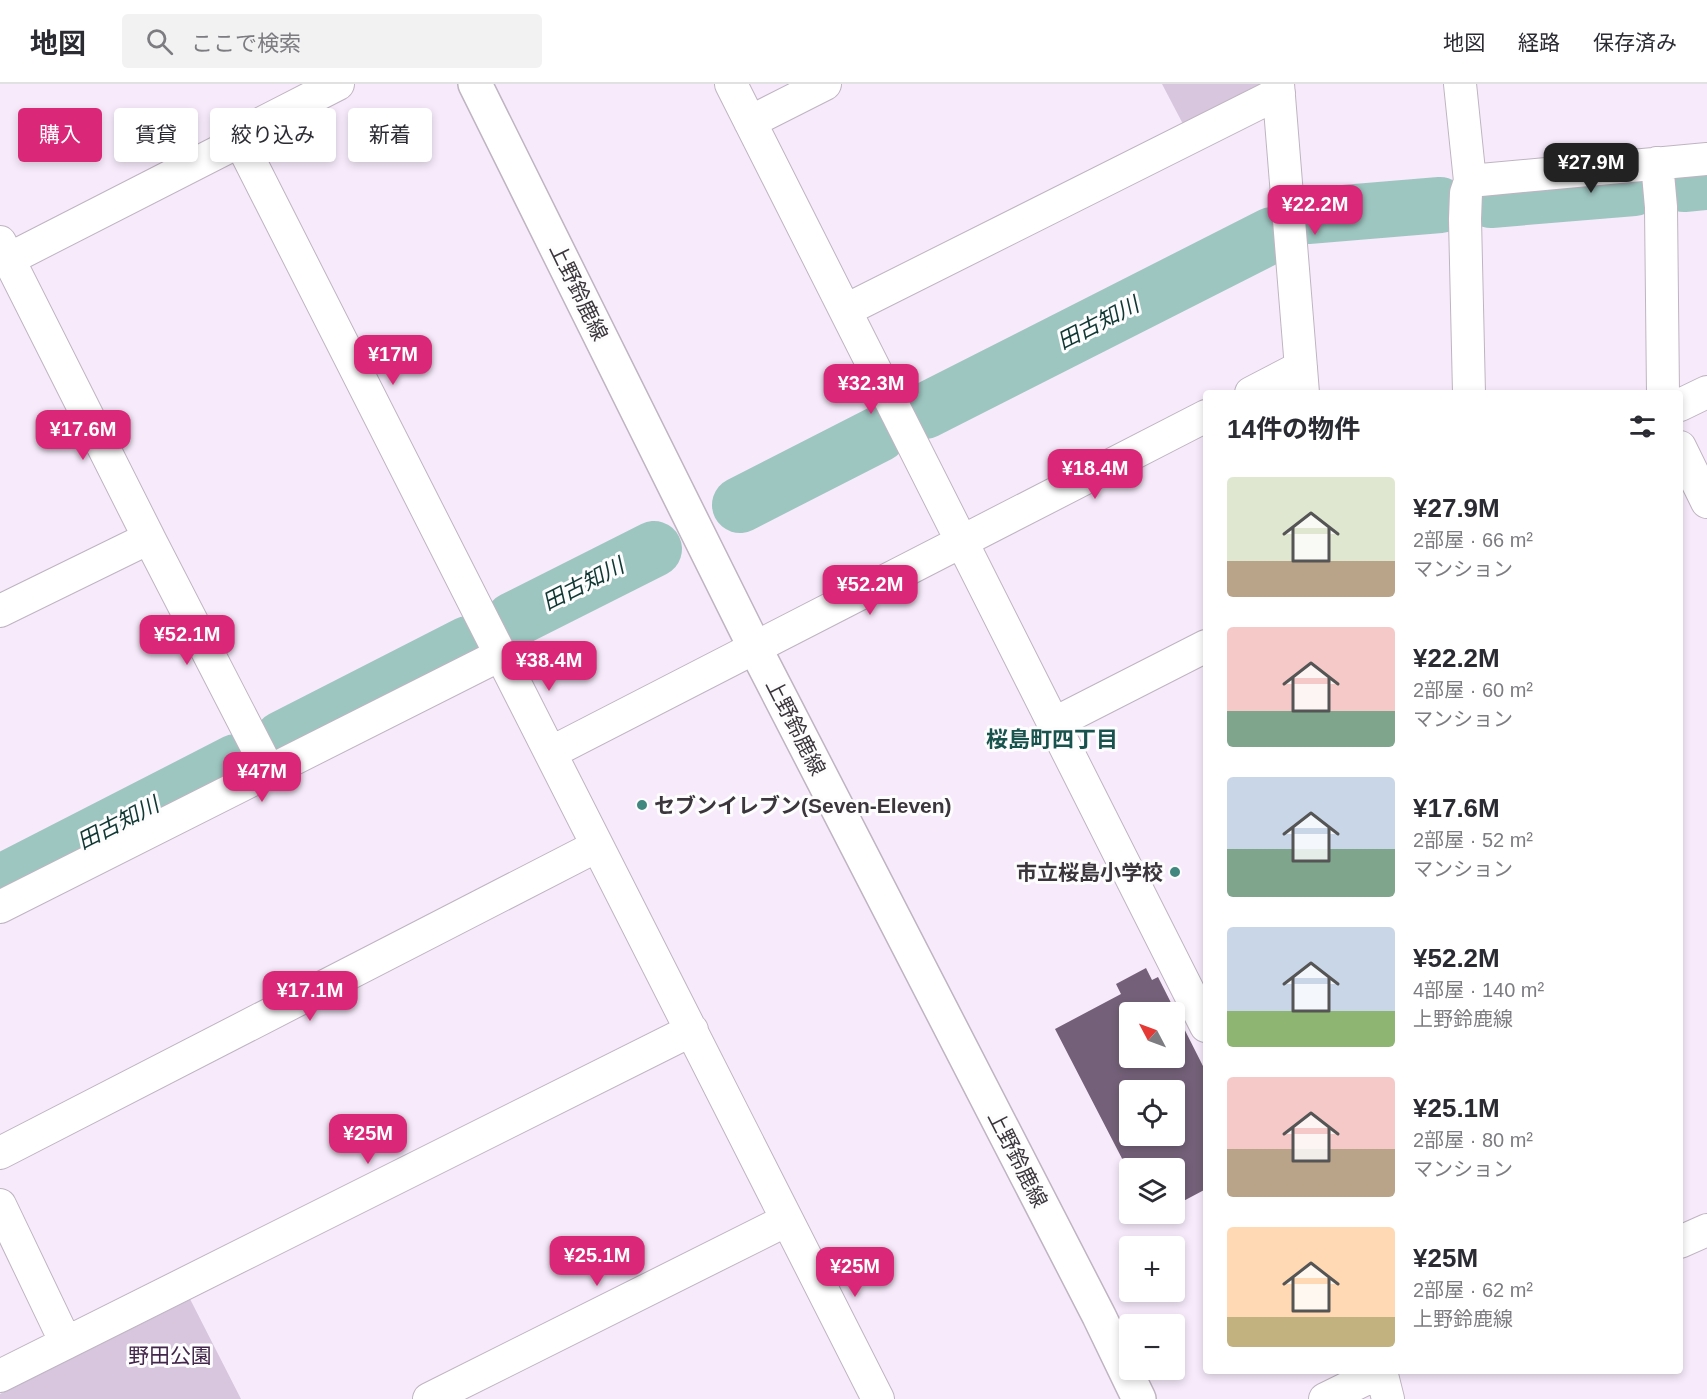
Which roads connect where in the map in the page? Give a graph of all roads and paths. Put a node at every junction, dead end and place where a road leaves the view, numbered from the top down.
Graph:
1 (338, 84) edge
2 (475, 84) edge
3 (731, 84) edge
4 (825, 84) edge
5 (1460, 84) edge
6 (1278, 89) edge
7 (291, 108) edge
8 (750, 122) junction
9 (210, 155) edge
10 (1707, 159) edge
11 (251, 162) edge
12 (1657, 163) junction
13 (1470, 181) junction
14 (4, 251) edge
15 (846, 310) junction
16 (1302, 380) edge
17 (1263, 390) edge
18 (1469, 390) edge
19 (1663, 390) edge
20 (1707, 392) edge
21 (1683, 404) edge
22 (1203, 418) edge
23 (1683, 453) edge
24 (1707, 502) edge
25 (149, 538) junction
26 (962, 540) junction
27 (0, 612) edge
28 (755, 648) junction
29 (1203, 648) edge
30 (501, 654) junction
31 (1053, 724) junction
32 (552, 752) junction
33 (269, 771) junction
34 (597, 846) junction
35 (0, 907) edge
36 (1203, 1020) edge
37 (692, 1030) junction
38 (0, 1153) edge
39 (0, 1205) edge
40 (787, 1220) junction
41 (1707, 1230) edge
42 (1683, 1241) edge
43 (66, 1343) junction
44 (1375, 1374) edge
45 (1382, 1374) edge
46 (0, 1377) edge
47 (429, 1399) edge
48 (878, 1399) edge
49 (1139, 1399) edge
50 (1325, 1399) edge
51 (1388, 1399) edge

1 - 7 street
2 - 28 main road, 上野鈴鹿線
3 - 8 street
4 - 8 street
5 - 13 street
6 - 15 street
6 - 16 street
8 - 15 street
9 - 14 street
10 - 12 street
11 - 30 street
12 - 13 street
12 - 19 street
13 - 18 street
14 - 25 street
15 - 26 street
16 - 17 street
20 - 21 street
22 - 26 street
23 - 24 street
25 - 27 street
25 - 33 street
26 - 28 street
26 - 31 street
28 - 32 street
28 - 49 main road, 上野鈴鹿線
29 - 31 street
30 - 32 street
30 - 33 street
31 - 36 street
32 - 34 street
33 - 35 street
34 - 37 street
34 - 38 street
37 - 40 street
37 - 43 street
39 - 43 street
40 - 47 street
40 - 48 street
41 - 42 street
43 - 46 street
44 - 50 street
45 - 51 street

